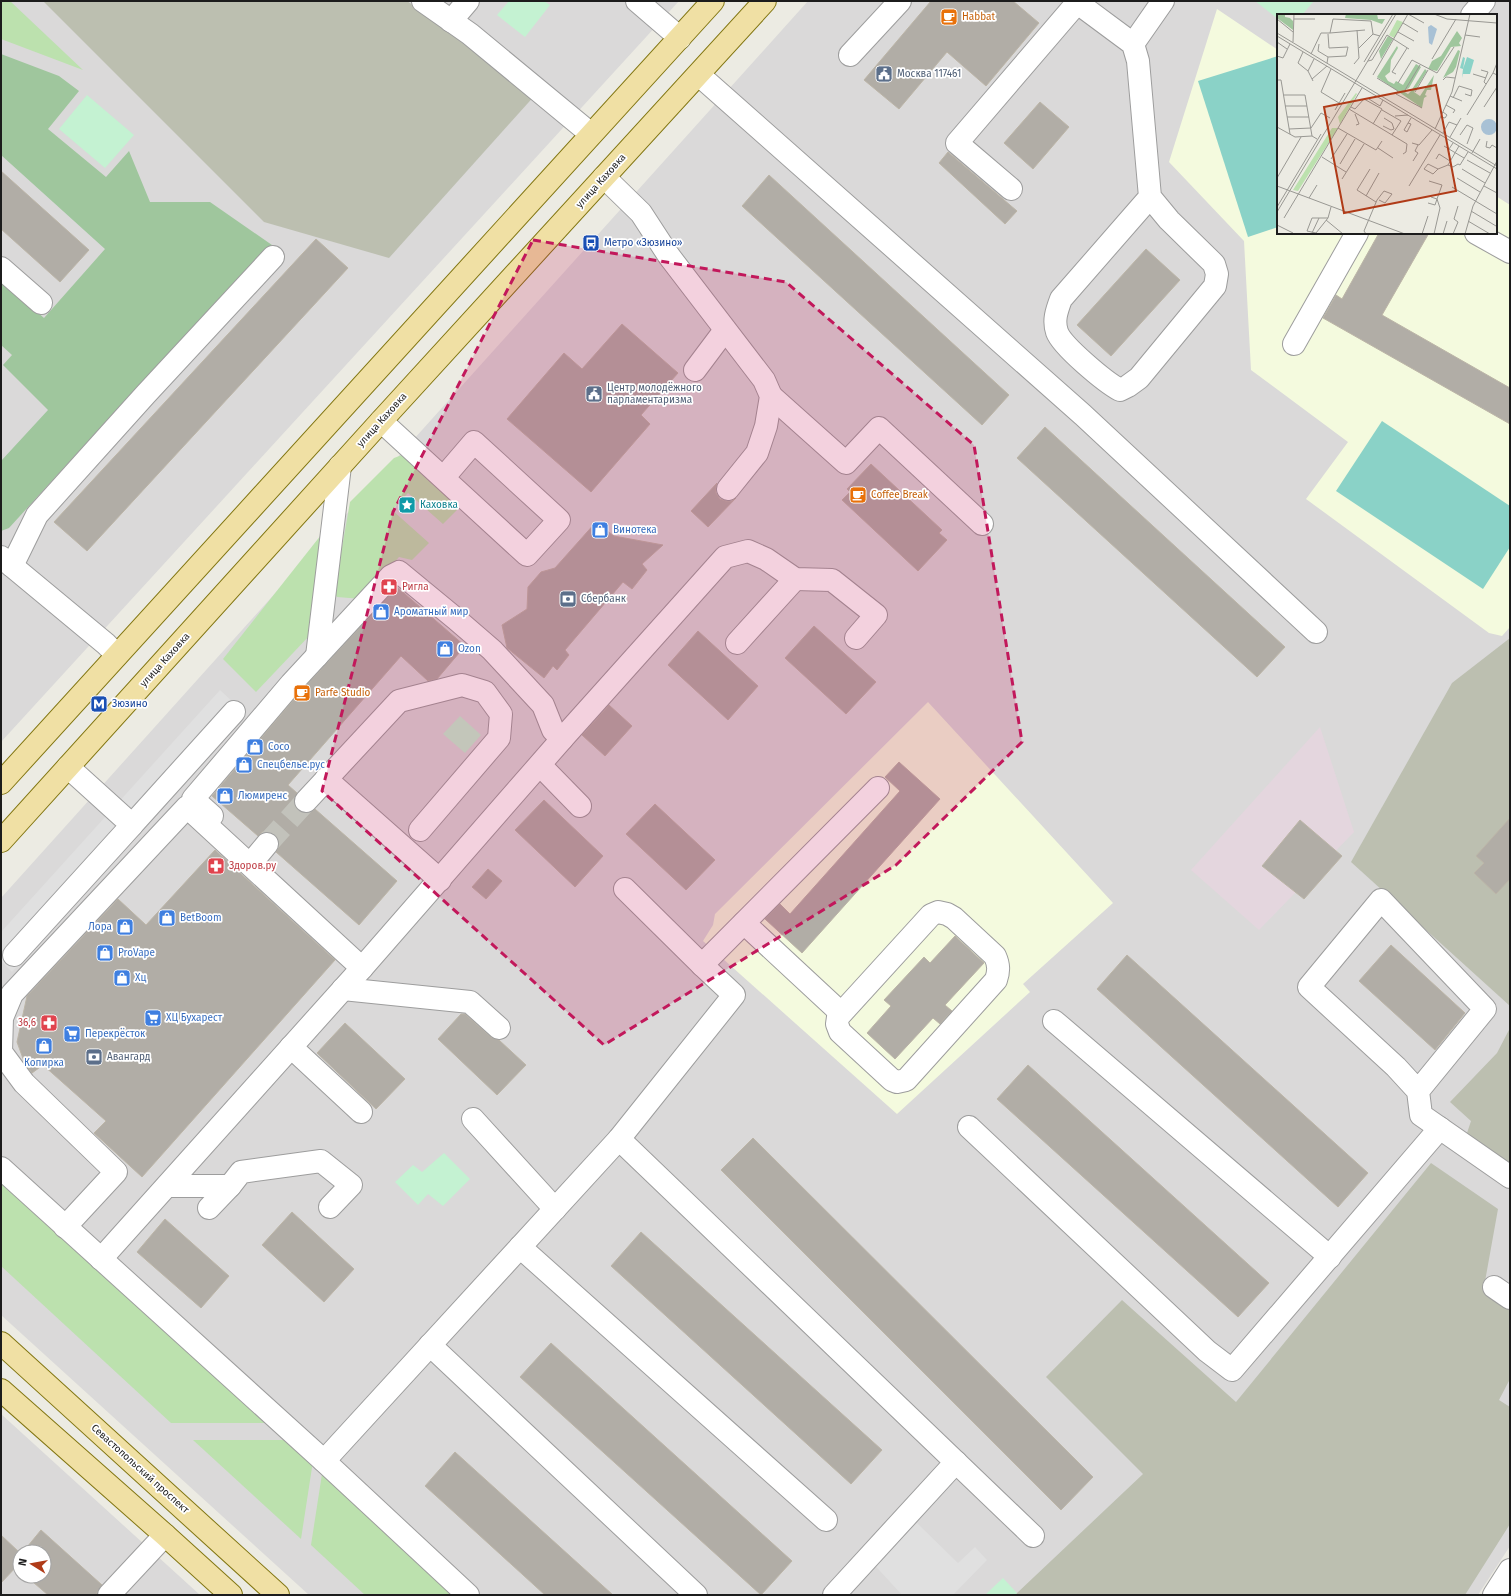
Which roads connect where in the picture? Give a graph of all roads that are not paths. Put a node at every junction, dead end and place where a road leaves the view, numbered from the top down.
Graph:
1 (423, 1) edge
2 (468, 1) edge
3 (637, 1) edge
4 (713, 1) edge
5 (765, 1) edge
6 (900, 1) edge
7 (1163, 1) edge
8 (1484, 1) edge
9 (1076, 2) edge
10 (1473, 14) edge
11 (451, 21) junction
12 (680, 38) junction
13 (1133, 44) junction
14 (850, 55) dead end
15 (699, 75) junction
16 (591, 134) junction
17 (604, 178) junction
18 (1011, 189) dead end
19 (1150, 198) junction
20 (1356, 234) edge
21 (1478, 234) edge
22 (1510, 252) edge
23 (273, 257) dead end
24 (1, 268) edge
25 (41, 303) dead end
26 (725, 330) junction
27 (1294, 344) dead end
28 (695, 370) dead end
29 (770, 396) junction
30 (381, 421) junction
31 (340, 466) junction
32 (444, 477) junction
33 (728, 489) dead end
34 (982, 524) dead end
35 (7, 562) edge
36 (795, 579) junction
37 (1316, 632) dead end
38 (856, 638) dead end
39 (736, 643) dead end
40 (117, 656) junction
41 (317, 656) junction
42 (234, 712) dead end
43 (562, 739) junction
44 (540, 765) junction
45 (68, 767) junction
46 (326, 779) junction
47 (1, 783) edge
48 (878, 788) dead end
49 (306, 801) tunnel mouth
50 (580, 806) dead end
51 (132, 825) junction
52 (420, 830) dead end
53 (1, 841) edge
54 (440, 880) junction
55 (625, 889) dead end
56 (744, 922) junction
57 (14, 955) dead end
58 (367, 962) junction
59 (702, 965) junction
60 (343, 989) junction
61 (841, 1013) junction
62 (1054, 1022) dead end
63 (499, 1028) dead end
64 (291, 1048) junction
65 (1418, 1090) junction
66 (361, 1112) dead end
67 (473, 1120) dead end
68 (969, 1127) dead end
69 (1440, 1128) junction
70 (619, 1138) junction
71 (1, 1168) edge
72 (1510, 1177) edge
73 (167, 1186) junction
74 (230, 1186) junction
75 (330, 1207) dead end
76 (209, 1208) dead end
77 (555, 1209) junction
78 (65, 1227) junction
79 (520, 1247) junction
80 (1330, 1257) junction
81 (101, 1259) junction
82 (1, 1343) edge
83 (430, 1345) junction
84 (1, 1390) edge
85 (324, 1461) junction
86 (956, 1462) junction
87 (826, 1520) dead end
88 (165, 1535) junction
89 (1033, 1536) dead end
90 (1510, 1570) edge
91 (109, 1595) edge
92 (231, 1595) edge
93 (278, 1595) edge
94 (468, 1595) edge
95 (696, 1595) edge
96 (834, 1595) edge
97 (1494, 1595) edge

1 - 11 street
2 - 11 street
3 - 12 street
4 - 12 main road
5 - 15 main road, улица Каховка
6 - 14 street
7 - 13 street
8 - 10 street
9 - 13 street
9 - 18 street
11 - 16 street
12 - 16 main road
13 - 19 street
15 - 17 main road, улица Каховка
15 - 37 street
16 - 40 main road
17 - 26 street
17 - 30 main road, улица Каховка
19 - 19 street
20 - 27 street
21 - 22 street
23 - 35 street
24 - 25 street
26 - 28 street
26 - 29 street
29 - 33 street
29 - 34 street
30 - 31 main road, улица Каховка
30 - 32 street
31 - 41 street
31 - 45 main road, улица Каховка
32 - 32 street
35 - 40 street
36 - 38 street
36 - 39 street
36 - 43 street
40 - 47 main road
41 - 43 street
41 - 58 street
42 - 51 street
43 - 44 street
44 - 50 street
44 - 54 street
45 - 51 street
45 - 53 main road, улица Каховка
46 - 49 street
46 - 52 street
46 - 54 street
48 - 56 street
51 - 57 street
54 - 58 street
55 - 59 street
56 - 59 street
56 - 61 street
58 - 60 street
58 - 78 street
59 - 70 street
60 - 63 street
60 - 64 street
61 - 61 street
62 - 80 street
64 - 66 street
64 - 73 street
65 - 65 street
65 - 69 street
67 - 77 street
68 - 80 street
69 - 72 street
69 - 80 street
70 - 77 street
70 - 86 street
71 - 78 street
73 - 74 street
73 - 81 street
74 - 75 street
74 - 76 street
77 - 79 street
78 - 81 street
79 - 83 street
79 - 87 street
81 - 85 street
82 - 93 main road, Севастопольский проспект
83 - 85 street
83 - 95 street
84 - 88 main road
85 - 94 street
86 - 89 street
86 - 96 street
88 - 91 street
88 - 92 main road
90 - 97 street

